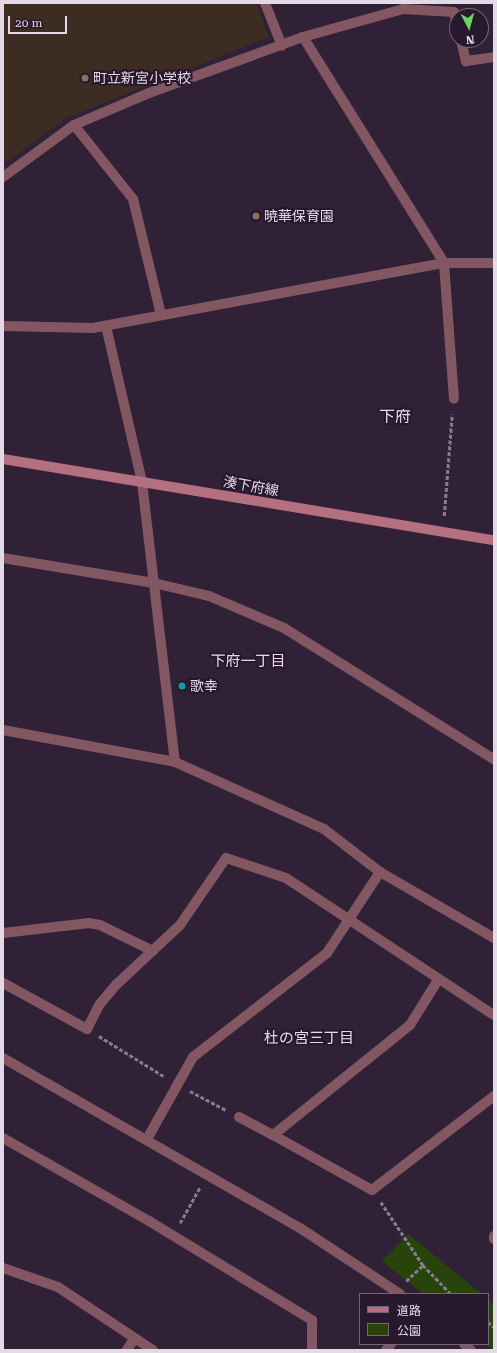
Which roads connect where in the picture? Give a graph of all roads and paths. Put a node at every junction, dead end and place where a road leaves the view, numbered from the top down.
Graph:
1 (265, 3) edge
2 (449, 12) edge
3 (303, 37) junction
4 (282, 46) junction
5 (463, 48) edge
6 (494, 57) edge
7 (74, 125) junction
8 (3, 177) edge
9 (444, 263) junction
10 (494, 263) edge
11 (160, 316) junction
12 (3, 326) edge
13 (106, 326) junction
14 (454, 399) joint
15 (3, 459) edge
16 (142, 482) junction
17 (442, 532) junction
18 (494, 540) edge
19 (3, 558) edge
20 (154, 582) junction
21 (3, 730) edge
22 (494, 759) edge
23 (175, 762) junction
24 (380, 872) junction
25 (348, 919) junction
26 (3, 934) edge
27 (494, 938) edge
28 (153, 951) junction
29 (438, 980) junction
30 (3, 983) edge
31 (494, 1015) edge
32 (87, 1029) junction
33 (3, 1058) edge
34 (177, 1084) junction
35 (494, 1096) edge
36 (239, 1117) joint
37 (273, 1135) junction
38 (3, 1138) edge
39 (147, 1139) junction
40 (207, 1174) junction
41 (372, 1190) junction
42 (173, 1235) junction
43 (423, 1265) junction
44 (3, 1268) edge
45 (399, 1293) edge
46 (450, 1293) edge
47 (134, 1338) junction
48 (127, 1350) edge
49 (154, 1350) edge
50 (312, 1350) edge

1 - 4 street
2 - 3 street
3 - 4 street
3 - 9 street
4 - 7 street
5 - 6 street
7 - 8 street
7 - 11 street
9 - 10 street
9 - 11 street
9 - 14 street
11 - 13 street
12 - 13 street
13 - 16 street
14 - 17 path
15 - 16 main road, 湊下府線
16 - 17 main road, 湊下府線
16 - 20 street
17 - 18 main road, 湊下府線
19 - 20 street
20 - 22 street
20 - 23 street
21 - 23 street
23 - 24 street
24 - 25 street
24 - 27 street
25 - 28 street
25 - 29 street
25 - 34 street
26 - 28 street
28 - 32 street
29 - 31 street
29 - 37 street
30 - 32 street
32 - 34 path
33 - 39 street
34 - 36 path
34 - 39 street
35 - 41 street
36 - 37 street
37 - 41 street
38 - 42 street
39 - 40 street
40 - 42 path
40 - 45 street
41 - 43 path
42 - 50 street
43 - 45 path
43 - 46 path
44 - 47 street
47 - 48 street
47 - 49 street

